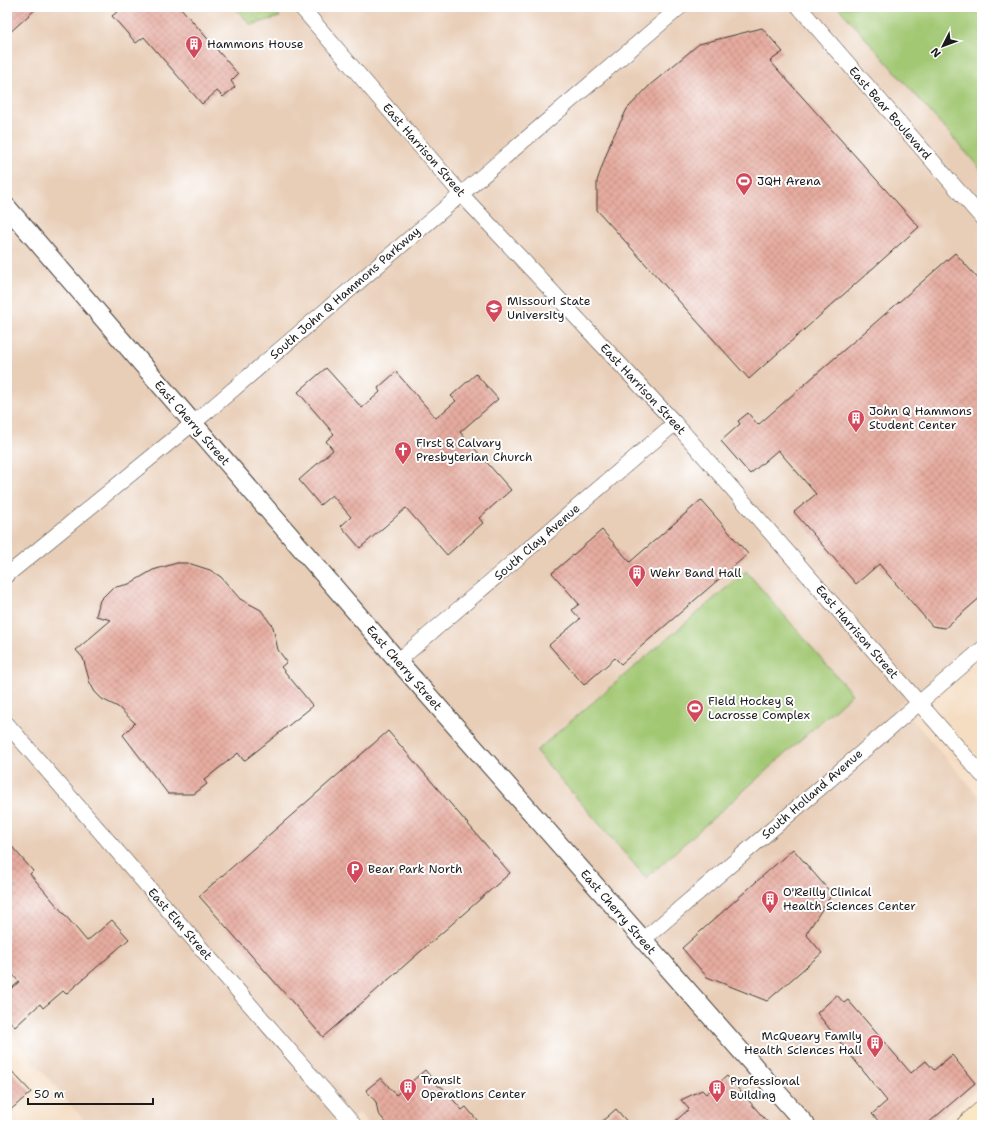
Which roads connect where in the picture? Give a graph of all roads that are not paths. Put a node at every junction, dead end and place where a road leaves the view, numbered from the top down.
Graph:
1 (301, 7) edge
2 (680, 7) edge
3 (799, 7) edge
4 (461, 194) junction
5 (7, 207) edge
6 (982, 218) edge
7 (675, 423) junction
8 (193, 424) junction
9 (7, 575) edge
10 (982, 649) edge
11 (398, 661) junction
12 (919, 703) junction
13 (7, 724) edge
14 (982, 774) edge
15 (643, 940) junction
16 (982, 1112) edge
17 (354, 1125) edge
18 (806, 1125) edge
19 (967, 1125) edge

1 - 4 street, East Harrison Street
2 - 4 street, South John Q Hammons Parkway
3 - 6 street, East Bear Boulevard
4 - 7 street, East Harrison Street
4 - 8 street, South John Q Hammons Parkway
5 - 8 street, East Cherry Street
7 - 11 street, South Clay Avenue
7 - 12 street, East Harrison Street
8 - 9 street, South John Q Hammons Parkway
8 - 11 street, East Cherry Street
10 - 12 street, South Holland Avenue
11 - 15 street, East Cherry Street
12 - 14 street, East Harrison Street
12 - 15 street, South Holland Avenue
13 - 17 street, East Elm Street
15 - 18 street, East Cherry Street
16 - 19 main road

